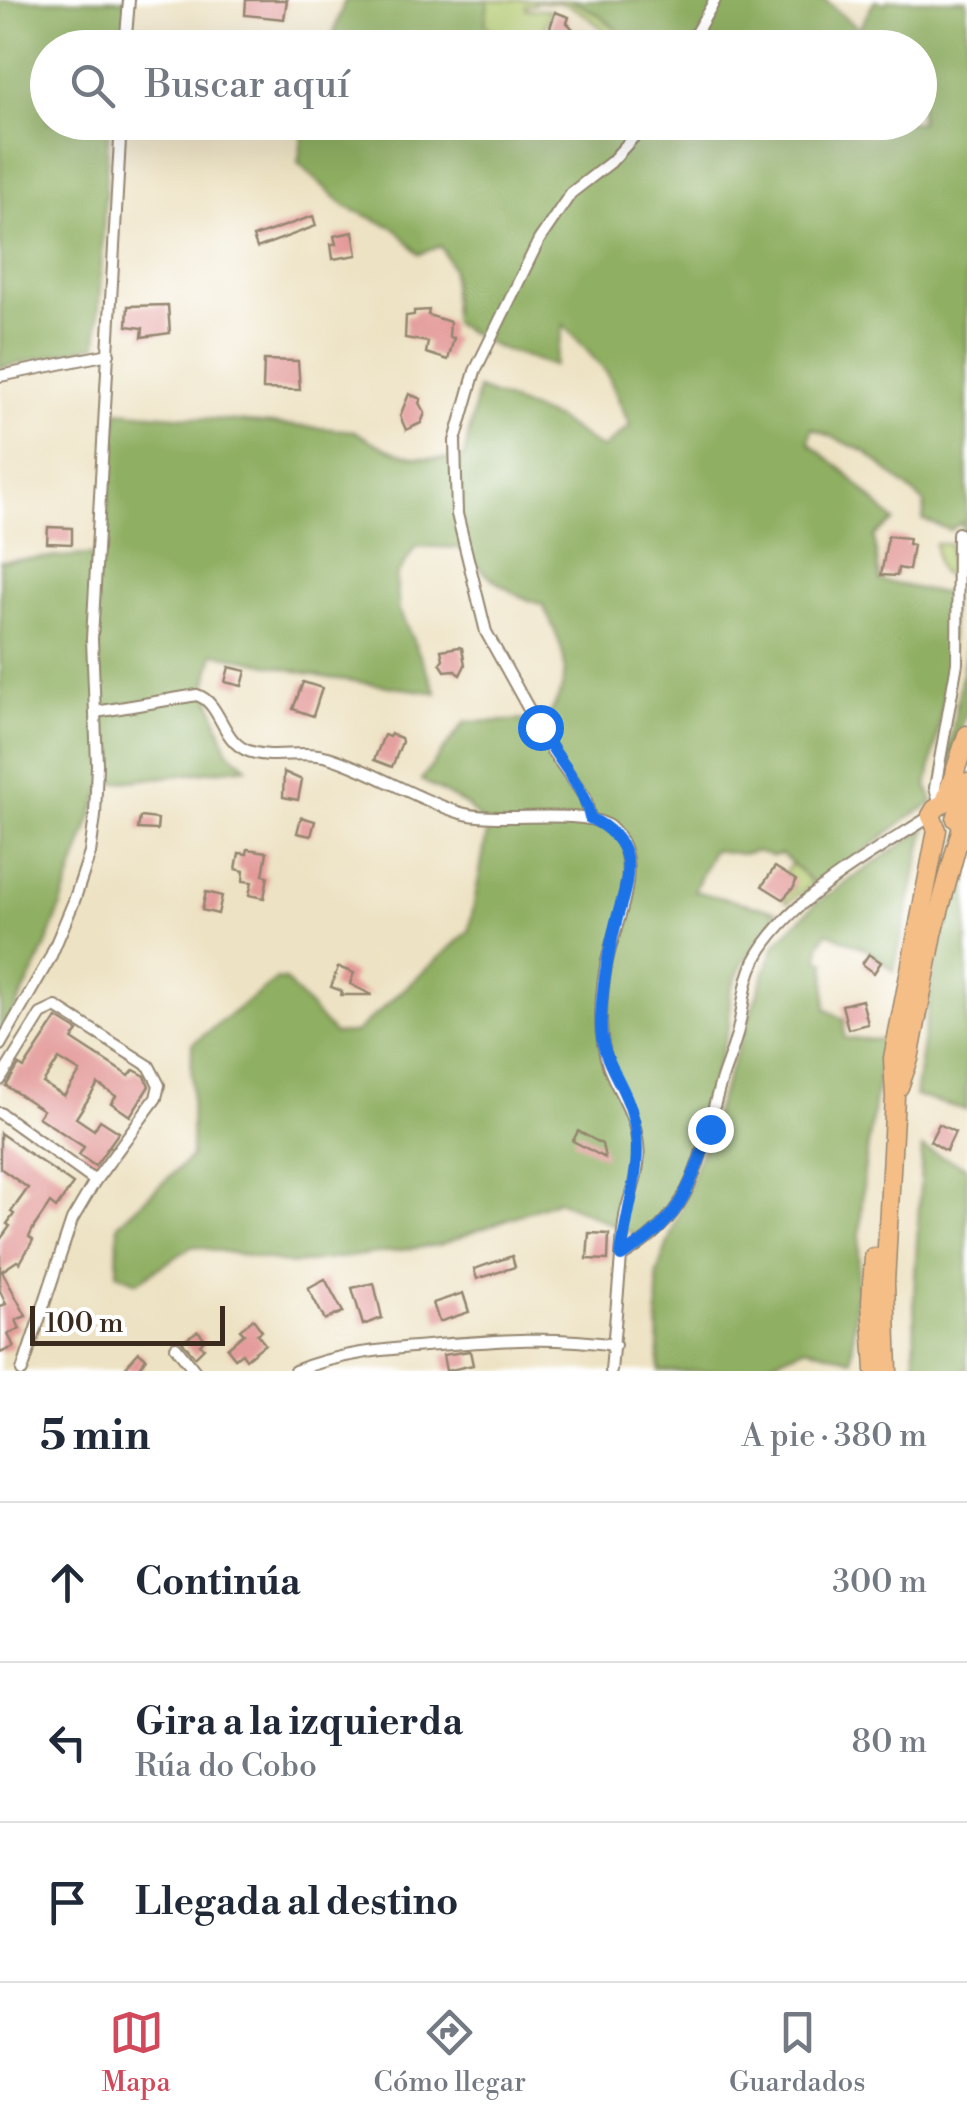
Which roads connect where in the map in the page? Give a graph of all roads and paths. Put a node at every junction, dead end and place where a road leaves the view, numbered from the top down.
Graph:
1 (129, 0) edge
2 (715, 0) edge
3 (126, 30) edge
4 (698, 30) edge
5 (120, 140) edge
6 (631, 140) edge
7 (109, 354) junction
8 (0, 376) edge
9 (958, 533) dead end
10 (96, 712) junction
11 (967, 735) edge
12 (967, 760) edge
13 (967, 782) edge
14 (953, 808) edge
15 (590, 818) junction
16 (0, 1045) edge
17 (0, 1080) edge
18 (895, 1096) junction
19 (0, 1113) edge
20 (95, 1180) junction
21 (888, 1210) junction
22 (621, 1256) junction
23 (615, 1344) junction
24 (176, 1348) dead end
25 (22, 1371) edge
26 (194, 1371) edge
27 (295, 1371) edge
28 (611, 1371) edge
29 (875, 1371) edge
30 (888, 1371) edge

1 - 3 street
2 - 4 street
5 - 7 street
6 - 15 street
7 - 8 street
7 - 10 street
9 - 14 street
10 - 15 street
10 - 16 street
11 - 14 main road
12 - 14 main road
13 - 14 main road
14 - 18 main road
14 - 18 main road
14 - 22 street
15 - 22 street
17 - 20 street
18 - 21 main road
19 - 20 street
20 - 25 street
21 - 29 main road
21 - 30 main road
22 - 23 street
23 - 27 street
23 - 28 street
24 - 26 street

